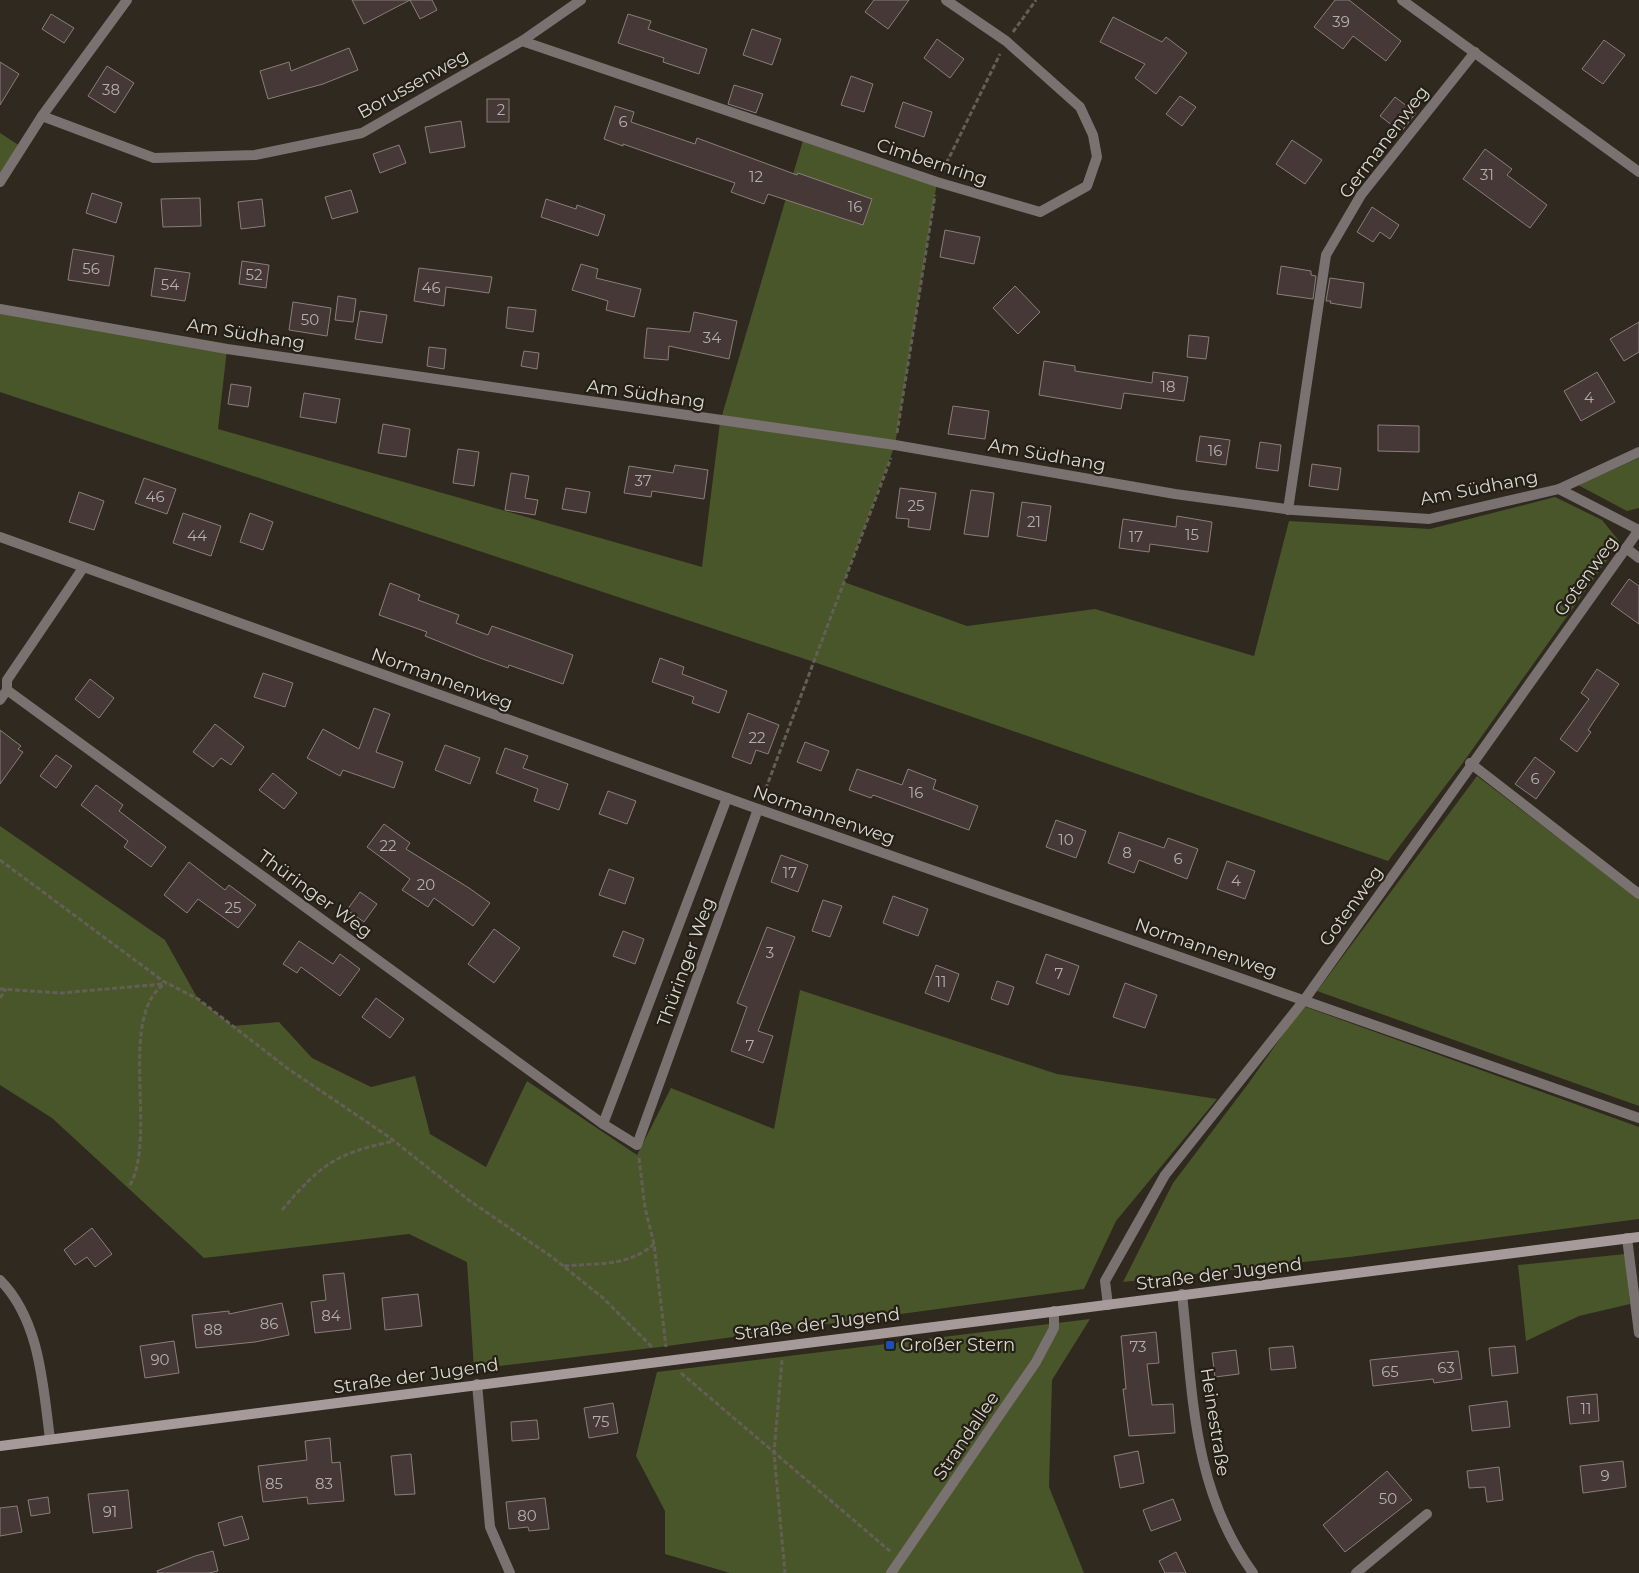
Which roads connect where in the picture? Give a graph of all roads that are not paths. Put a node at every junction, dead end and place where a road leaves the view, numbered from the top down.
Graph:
1 (127, 0) edge
2 (581, 0) edge
3 (946, 0) edge
4 (1402, 0) edge
5 (522, 41) junction
6 (1475, 52) junction
7 (42, 116) junction
8 (1639, 172) edge
9 (0, 182) edge
10 (0, 309) edge
11 (1639, 452) edge
12 (1559, 488) junction
13 (1288, 510) junction
14 (1639, 530) edge
15 (0, 537) edge
16 (1626, 548) junction
17 (1639, 558) edge
18 (83, 568) junction
19 (7, 690) junction
20 (0, 700) edge
21 (1470, 763) junction
22 (726, 798) junction
23 (758, 809) junction
24 (1639, 894) edge
25 (1304, 999) junction
26 (1639, 1118) edge
27 (603, 1124) junction
28 (1639, 1237) edge
29 (1627, 1238) junction
30 (0, 1280) edge
31 (1182, 1294) junction
32 (1108, 1305) junction
33 (1054, 1311) junction
34 (1639, 1333) edge
35 (478, 1384) junction
36 (50, 1439) junction
37 (0, 1446) edge
38 (1427, 1514) dead end
39 (510, 1573) edge
40 (891, 1573) edge
41 (1253, 1573) edge
42 (1356, 1573) edge

1 - 7 street
2 - 5 street, Borussenweg
3 - 5 street, Cimbernring
4 - 6 street
5 - 7 street, Borussenweg
6 - 8 street
6 - 13 street, Germanenweg
7 - 9 street
10 - 13 street, Am Südhang
11 - 12 street, Am Südhang
12 - 13 street, Am Südhang
12 - 14 street
14 - 16 street, Gotenweg
15 - 18 street, Normannenweg
16 - 17 street
16 - 21 street, Gotenweg
18 - 19 street
18 - 22 street, Normannenweg
19 - 20 street
19 - 27 street, Thüringer Weg
21 - 24 street
21 - 25 street, Gotenweg
22 - 23 street, Normannenweg
22 - 27 street, Thüringer Weg
23 - 25 street, Normannenweg
23 - 27 street, Thüringer Weg
25 - 26 street, Normannenweg
25 - 32 street, Gotenweg
28 - 29 street, Straße der Jugend
29 - 31 street, Straße der Jugend
29 - 34 street
30 - 36 street
31 - 32 street, Straße der Jugend
31 - 41 street, Heinestraße
32 - 33 street, Straße der Jugend
33 - 35 street, Straße der Jugend
33 - 40 street, Strandallee
35 - 36 street, Straße der Jugend
35 - 39 street
36 - 37 street, Straße der Jugend
38 - 42 street

